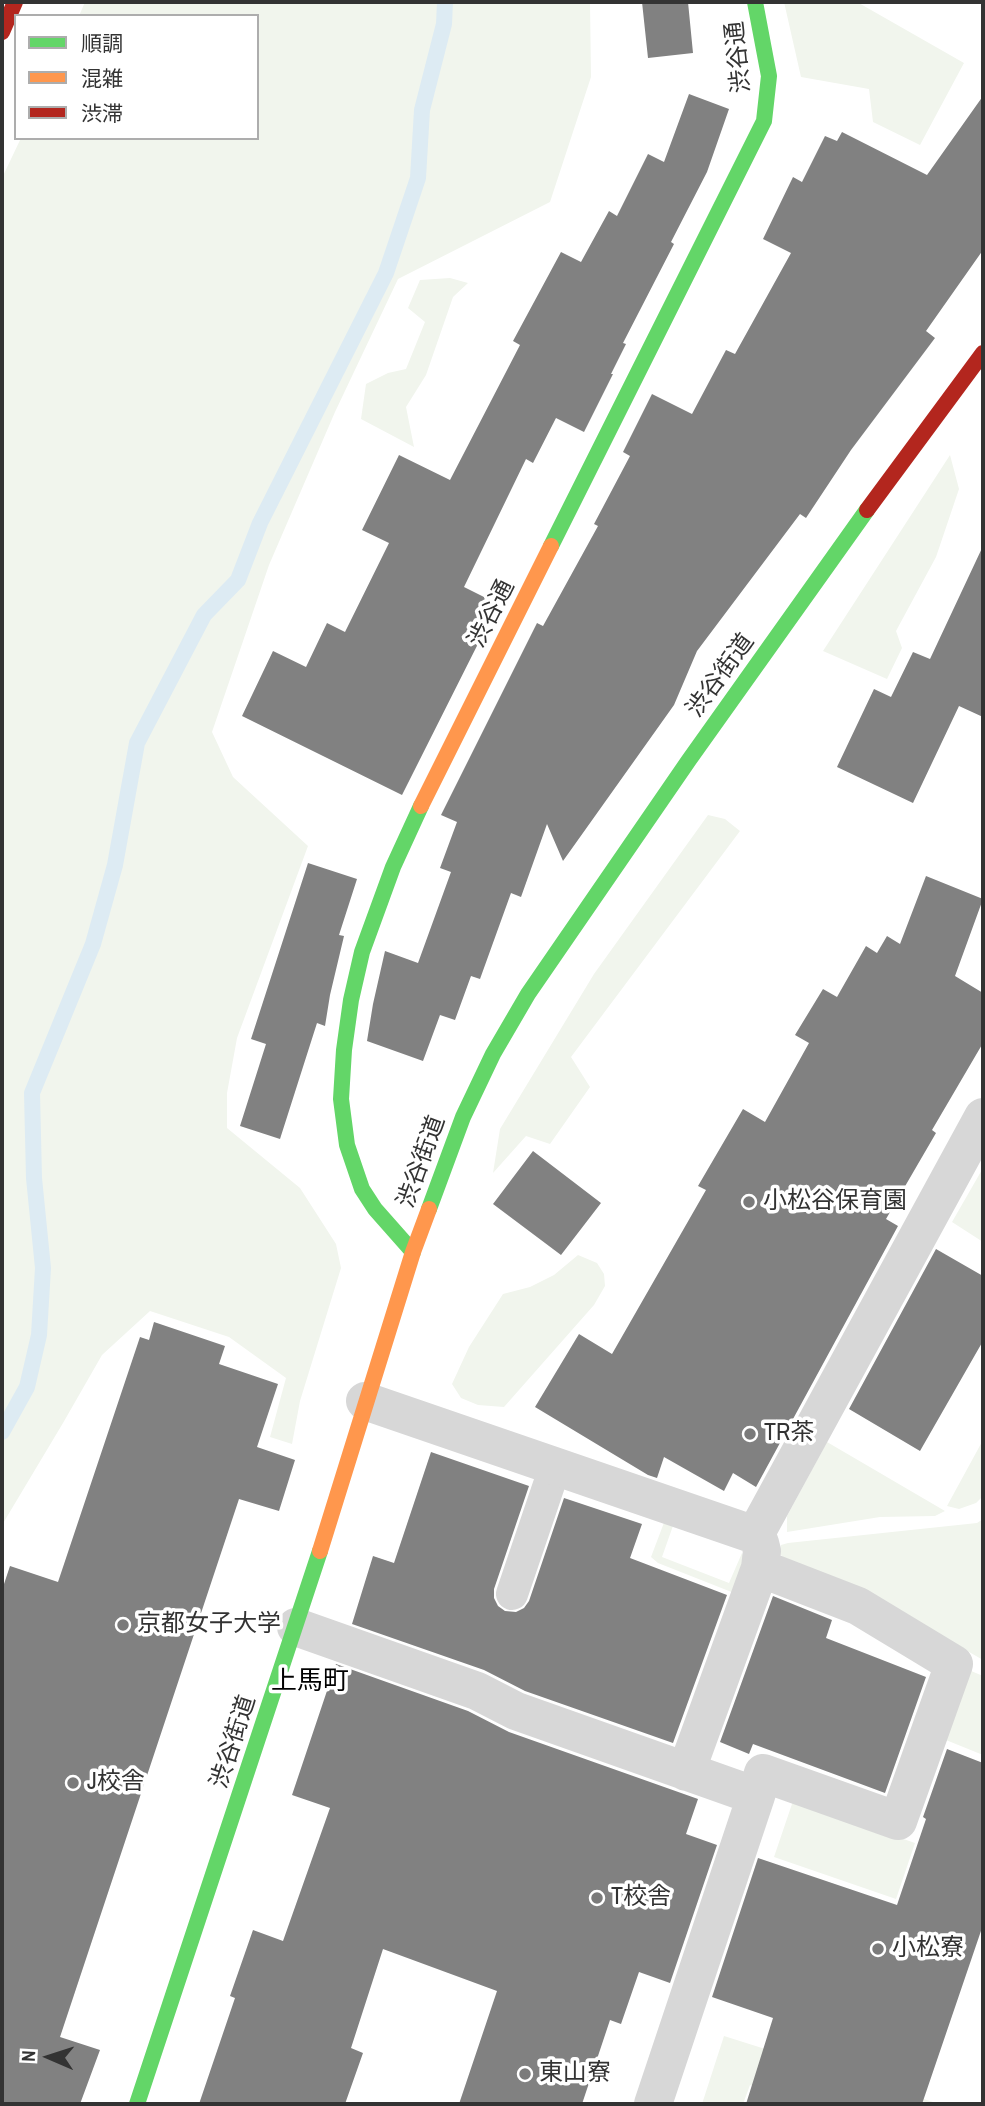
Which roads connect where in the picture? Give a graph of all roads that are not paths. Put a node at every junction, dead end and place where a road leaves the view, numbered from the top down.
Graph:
1 (15, 2) edge
2 (755, 2) edge
3 (2, 32) edge
4 (983, 352) edge
5 (983, 1116) edge
6 (413, 1252) junction
7 (365, 1401) junction
8 (555, 1467) junction
9 (757, 1551) junction
10 (512, 1594) dead end
11 (296, 1627) junction
12 (686, 1772) junction
13 (756, 1796) junction
14 (137, 2104) edge
15 (653, 2104) edge

1 - 3 main road
2 - 6 main road, 渋谷通
4 - 6 main road, 渋谷街道
5 - 9 street
6 - 7 main road, 渋谷街道
7 - 8 street
7 - 11 main road, 渋谷街道
8 - 9 street
8 - 10 lane
9 - 12 street
9 - 13 street
11 - 12 street
11 - 14 main road, 渋谷街道
12 - 13 street
13 - 15 street

